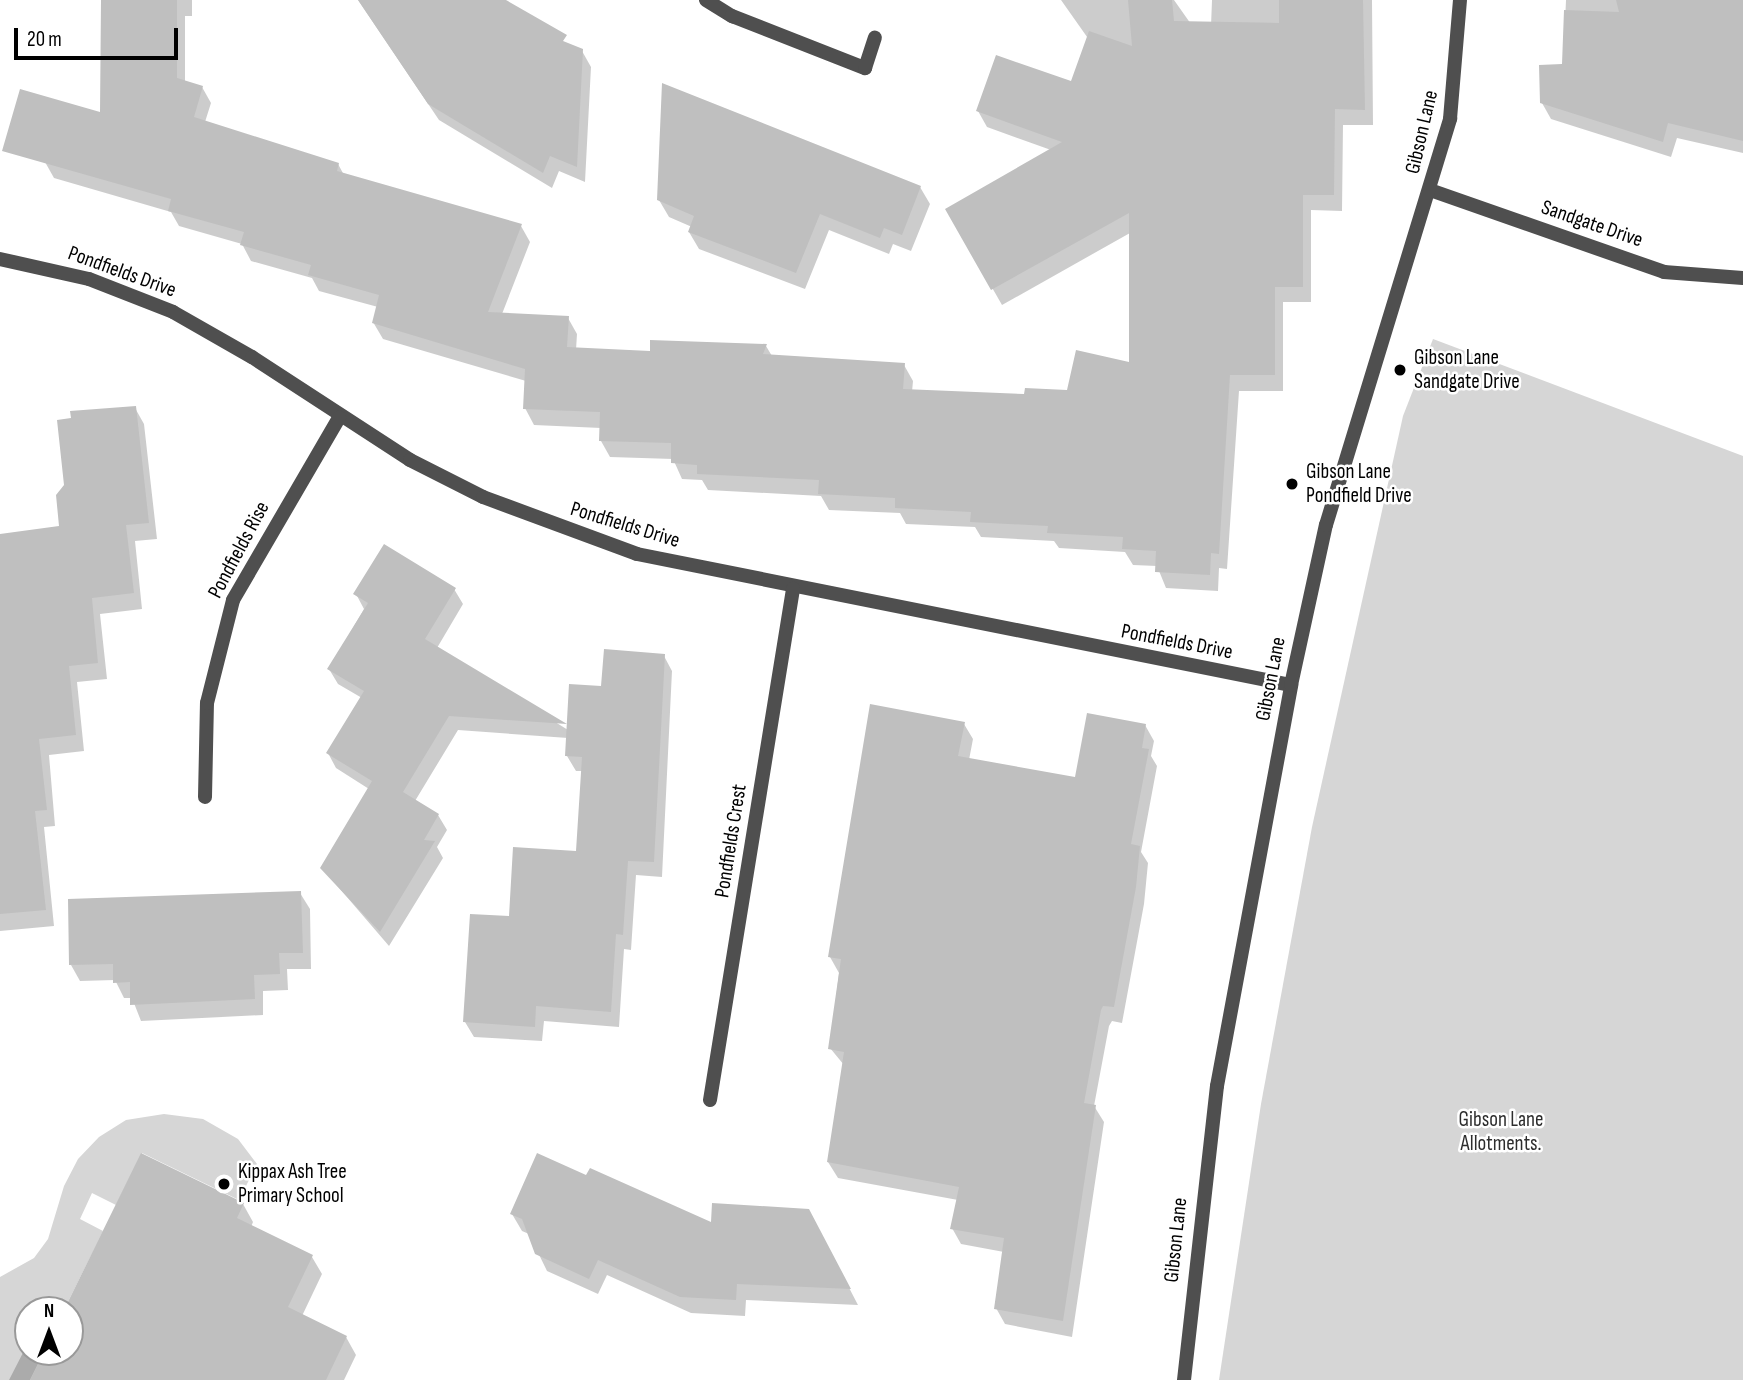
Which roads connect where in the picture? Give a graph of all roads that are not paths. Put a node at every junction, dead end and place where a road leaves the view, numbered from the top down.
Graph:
1 (706, 0) edge
2 (1460, 0) edge
3 (875, 38) dead end
4 (1430, 190) junction
5 (0, 259) edge
6 (1743, 278) edge
7 (339, 418) junction
8 (793, 589) junction
9 (1291, 685) junction
10 (205, 797) dead end
11 (710, 1100) dead end
12 (1184, 1380) edge

1 - 3 street
2 - 4 street, Gibson Lane
4 - 6 street, Sandgate Drive
4 - 9 street, Gibson Lane
5 - 7 street, Pondfields Drive
7 - 8 street, Pondfields Drive
7 - 10 street, Pondfields Rise
8 - 9 street, Pondfields Drive
8 - 11 street, Pondfields Crest
9 - 12 street, Gibson Lane

